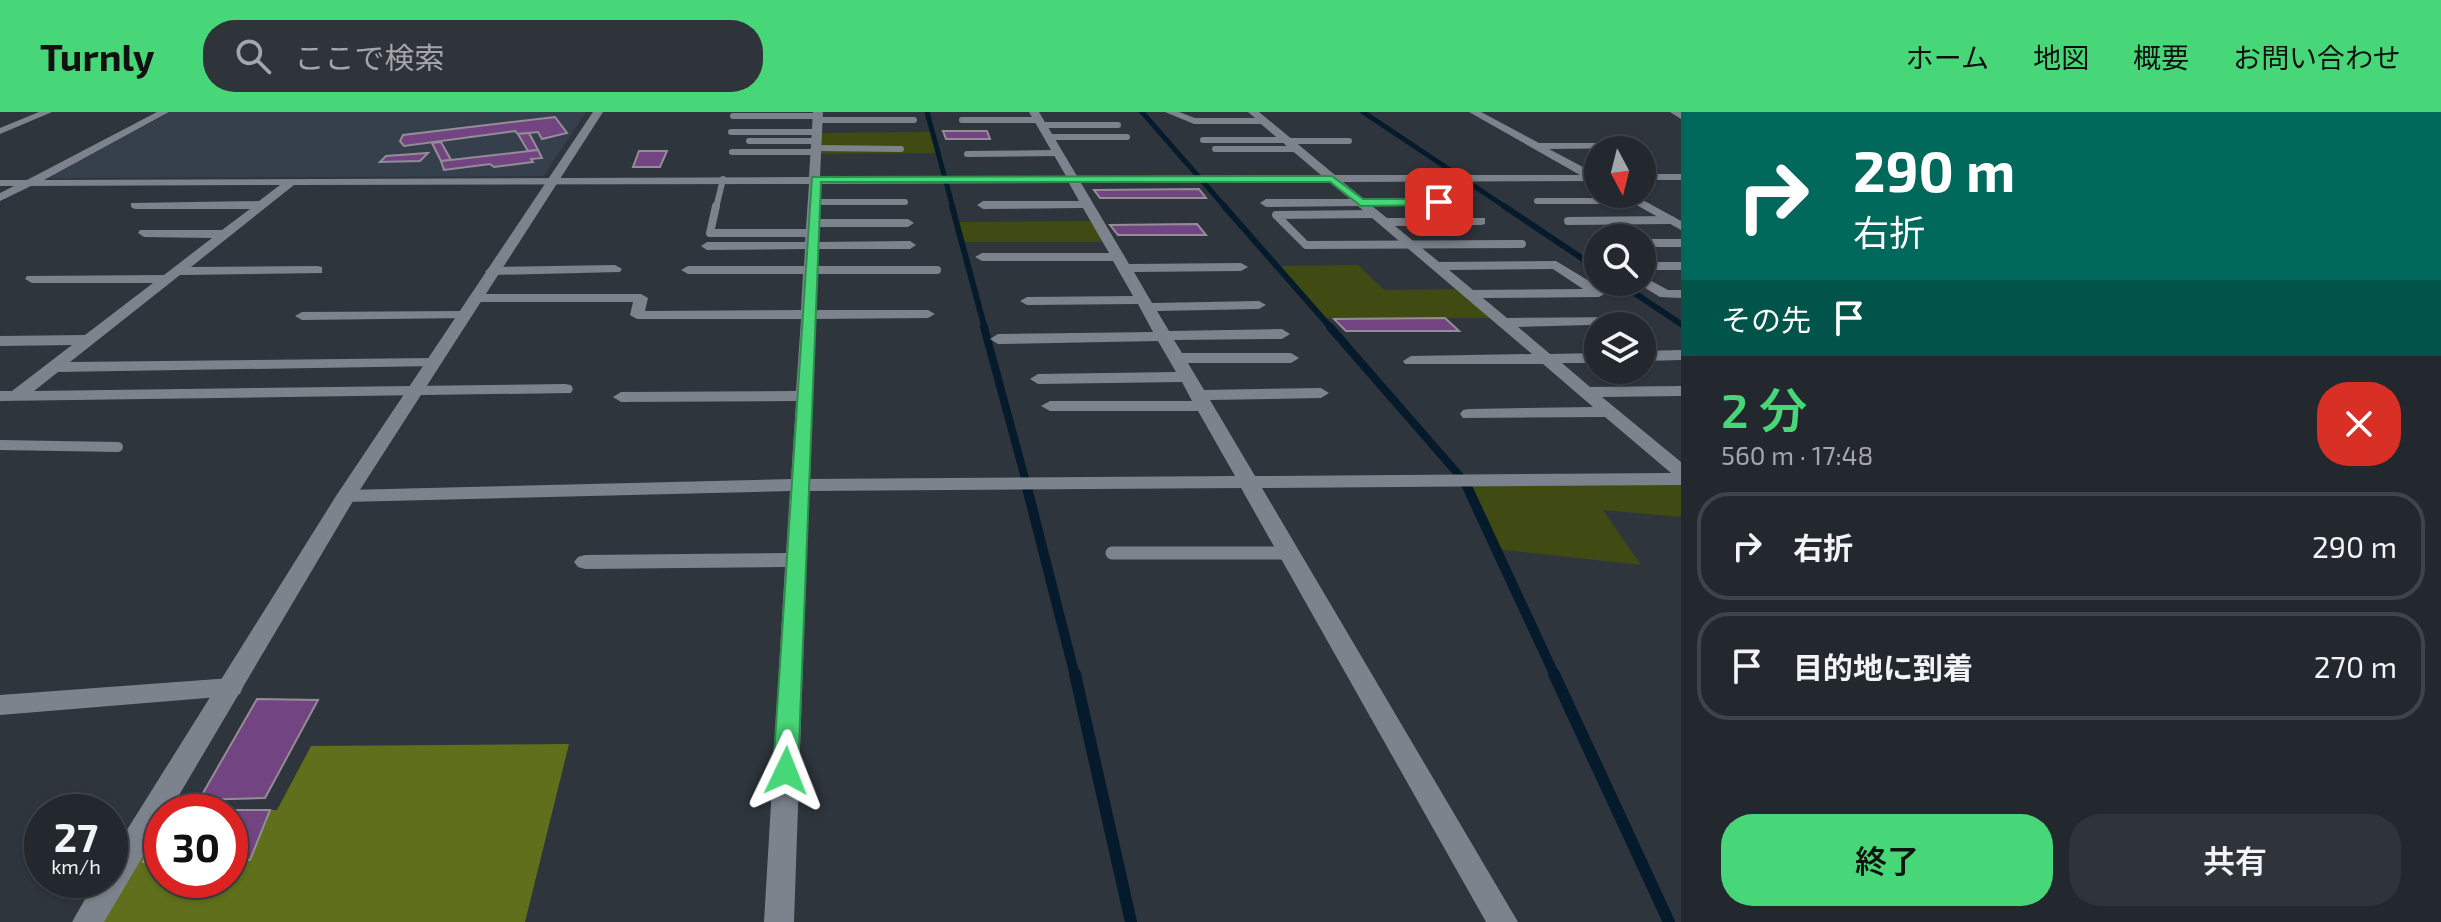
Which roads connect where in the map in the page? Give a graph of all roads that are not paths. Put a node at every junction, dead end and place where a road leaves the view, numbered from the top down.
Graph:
1 (47, 112) edge
2 (164, 112) edge
3 (598, 112) edge
4 (885, 112) edge
5 (1170, 112) edge
6 (1253, 112) edge
7 (1474, 112) edge
8 (1675, 112) edge
9 (733, 116) dead end
10 (1681, 116) edge
11 (914, 120) dead end
12 (962, 120) dead end
13 (1264, 121) junction
14 (741, 125) dead end
15 (1118, 125) dead end
16 (818, 129) edge
17 (0, 131) edge
18 (731, 132) dead end
19 (1046, 132) edge
20 (1203, 140) dead end
21 (1287, 140) junction
22 (749, 141) dead end
23 (1126, 141) dead end
24 (1349, 141) dead end
25 (1536, 146) junction
26 (1584, 146) edge
27 (901, 149) dead end
28 (1215, 149) dead end
29 (1297, 149) junction
30 (732, 152) dead end
31 (967, 154) dead end
32 (1584, 172) edge
33 (1656, 177) edge
34 (1681, 177) edge
35 (1584, 178) edge
36 (554, 179) junction
37 (723, 179) junction
38 (816, 179) junction
39 (1073, 179) junction
40 (1332, 179) junction
41 (293, 181) junction
42 (0, 183) edge
43 (30, 183) junction
44 (0, 198) edge
45 (1584, 199) edge
46 (1537, 201) dead end
47 (815, 202) junction
48 (905, 202) dead end
49 (1465, 202) dead end
50 (1266, 203) dead end
51 (1361, 203) junction
52 (1090, 204) junction
53 (135, 205) dead end
54 (263, 205) junction
55 (983, 205) dead end
56 (1649, 208) edge
57 (1379, 218) junction
58 (1481, 221) dead end
59 (1568, 221) dead end
60 (908, 223) dead end
61 (1676, 223) edge
62 (144, 233) dead end
63 (226, 234) junction
64 (813, 234) junction
65 (1656, 243) edge
66 (1681, 243) edge
67 (1410, 244) junction
68 (1522, 244) dead end
69 (910, 245) dead end
70 (707, 246) dead end
71 (982, 257) dead end
72 (1124, 262) junction
73 (1435, 266) junction
74 (1656, 266) edge
75 (1681, 266) edge
76 (1241, 267) dead end
77 (615, 269) dead end
78 (317, 270) dead end
79 (688, 270) dead end
80 (811, 270) junction
81 (937, 270) dead end
82 (492, 271) junction
83 (173, 275) junction
84 (32, 279) dead end
85 (1656, 289) edge
86 (1469, 294) junction
87 (1681, 294) edge
88 (475, 298) junction
89 (1027, 301) dead end
90 (1147, 304) junction
91 (1259, 305) dead end
92 (808, 314) junction
93 (928, 314) dead end
94 (463, 315) junction
95 (302, 316) dead end
96 (1584, 321) edge
97 (1504, 323) junction
98 (1282, 334) dead end
99 (1166, 336) junction
100 (998, 339) dead end
101 (88, 340) junction
102 (0, 341) edge
103 (1681, 355) edge
104 (1656, 356) edge
105 (1179, 358) junction
106 (1291, 358) dead end
107 (1584, 359) edge
108 (1546, 360) junction
109 (1411, 361) dead end
110 (431, 363) junction
111 (54, 367) junction
112 (1038, 379) dead end
113 (565, 389) dead end
114 (414, 390) junction
115 (1681, 391) edge
116 (1585, 392) junction
117 (1199, 393) junction
118 (1321, 393) dead end
119 (8, 396) edge
120 (803, 396) junction
121 (621, 397) dead end
122 (1050, 406) dead end
123 (0, 409) edge
124 (1609, 412) junction
125 (1469, 414) dead end
126 (0, 445) edge
127 (118, 447) dead end
128 (1681, 472) edge
129 (1681, 479) edge
130 (1249, 481) junction
131 (798, 485) junction
132 (346, 496) junction
133 (1112, 553) dead end
134 (1291, 553) junction
135 (795, 560) junction
136 (585, 562) dead end
137 (231, 687) junction
138 (0, 705) edge
139 (87, 922) edge
140 (779, 922) edge
141 (1503, 922) edge

1 - 17 street
2 - 43 street
3 - 36 street
4 - 16 lane
5 - 13 street
6 - 13 street
7 - 25 street
8 - 10 street
9 - 16 lane
11 - 16 lane
12 - 19 lane
13 - 21 street
14 - 16 lane
15 - 19 lane
16 - 18 lane
16 - 22 lane
16 - 27 lane
16 - 30 lane
16 - 38 street
19 - 23 lane
19 - 31 lane
19 - 39 street
20 - 21 lane
21 - 24 lane
21 - 29 street
25 - 26 street
25 - 32 street
28 - 29 lane
29 - 40 street
33 - 34 street
35 - 40 street
36 - 37 street
36 - 41 street
36 - 82 street
37 - 38 street
37 - 64 lane
38 - 39 street
38 - 47 street
39 - 40 street
39 - 52 street
40 - 51 street
41 - 43 street
41 - 54 street
42 - 43 street
43 - 44 street
45 - 46 lane
47 - 48 lane
47 - 64 street
49 - 51 street
50 - 51 street
51 - 57 street
52 - 55 street
52 - 72 street
53 - 54 street
54 - 63 street
56 - 61 street
57 - 58 street
57 - 67 street
57 - 67 lane
59 - 61 lane
60 - 64 street
62 - 63 street
63 - 83 street
64 - 69 street
64 - 70 street
64 - 80 street
65 - 66 lane
67 - 68 lane
67 - 73 street
71 - 72 street
72 - 76 street
72 - 90 street
73 - 86 street
73 - 86 street
74 - 75 street
77 - 82 street
78 - 83 street
79 - 80 street
80 - 81 lane
80 - 92 street
82 - 88 street
83 - 84 street
83 - 101 street
85 - 87 street
86 - 97 street
88 - 92 street
88 - 94 street
89 - 90 street
90 - 91 street
90 - 99 street
92 - 93 street
92 - 120 street
94 - 95 street
94 - 110 street
96 - 97 street
97 - 108 street
98 - 99 street
99 - 100 street
99 - 105 street
101 - 102 street
101 - 111 street
103 - 104 street
105 - 106 street
105 - 117 street
107 - 108 street
108 - 109 street
108 - 116 street
110 - 111 street
110 - 114 street
111 - 119 street
112 - 117 street
113 - 114 street
114 - 119 street
114 - 132 street
115 - 116 street
116 - 124 street
117 - 118 street
117 - 122 street
117 - 130 street
119 - 123 street
120 - 121 street
120 - 131 street
124 - 125 street
124 - 128 street
126 - 127 lane
129 - 130 street
130 - 131 street
130 - 134 street
131 - 132 street
131 - 135 street
132 - 137 street
133 - 134 lane
134 - 141 street
135 - 136 street
135 - 140 street
137 - 138 street
137 - 139 street

